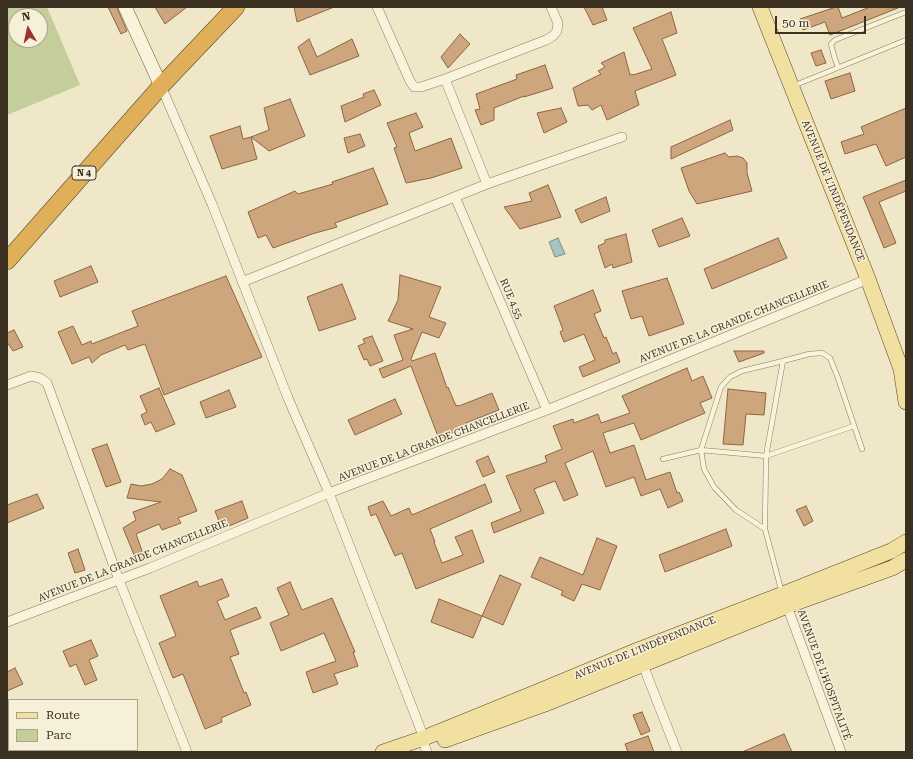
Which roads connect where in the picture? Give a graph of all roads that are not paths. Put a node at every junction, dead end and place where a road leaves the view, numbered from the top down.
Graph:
1 (125, 7) edge
2 (236, 7) edge
3 (376, 7) edge
4 (551, 7) edge
5 (760, 7) edge
6 (906, 12) edge
7 (906, 40) edge
8 (838, 67) junction
9 (445, 79) junction
10 (161, 86) junction
11 (791, 86) junction
12 (622, 137) dead end
13 (487, 184) junction
14 (455, 197) junction
15 (7, 261) edge
16 (868, 279) junction
17 (242, 282) junction
18 (783, 361) junction
19 (904, 372) edge
20 (7, 386) edge
21 (906, 401) edge
22 (548, 410) junction
23 (854, 426) junction
24 (862, 449) dead end
25 (700, 450) junction
26 (766, 456) junction
27 (663, 459) dead end
28 (329, 493) junction
29 (765, 529) junction
30 (906, 542) edge
31 (906, 560) edge
32 (119, 580) junction
33 (785, 600) junction
34 (7, 622) edge
35 (643, 665) junction
36 (422, 747) edge
37 (186, 752) edge
38 (383, 752) edge
39 (677, 752) edge
40 (841, 752) edge

1 - 10 street
2 - 10 highway, N 4
3 - 9 street
4 - 9 street
5 - 11 main road, AVENUE DE L'INDÉPENDANCE
6 - 8 lane
7 - 8 lane
8 - 11 lane
9 - 13 street
10 - 15 highway, N 4
10 - 17 street
11 - 16 main road, AVENUE DE L'INDÉPENDANCE
12 - 13 street
13 - 14 street
14 - 17 street
14 - 22 street, RUE 4.55
16 - 19 main road, AVENUE DE L'INDÉPENDANCE
16 - 22 street, AVENUE DE LA GRANDE CHANCELLERIE
17 - 28 street
18 - 23 lane
18 - 25 lane
18 - 26 lane
19 - 21 main road, AVENUE DE L'INDÉPENDANCE
20 - 32 street
22 - 28 street, AVENUE DE LA GRANDE CHANCELLERIE
23 - 24 lane
23 - 26 lane
25 - 26 lane
25 - 27 lane
25 - 29 lane
26 - 29 lane
28 - 32 street, AVENUE DE LA GRANDE CHANCELLERIE
28 - 36 street
29 - 33 lane
30 - 33 main road, AVENUE DE L'INDÉPENDANCE
31 - 33 main road, AVENUE DE L'INDÉPENDANCE
32 - 34 street, AVENUE DE LA GRANDE CHANCELLERIE
32 - 37 street
33 - 35 main road, AVENUE DE L'INDÉPENDANCE
33 - 36 main road, AVENUE DE L'INDÉPENDANCE
33 - 40 street, AVENUE DE L'HOSPITALITÉ
35 - 36 main road, AVENUE DE L'INDÉPENDANCE
35 - 39 street
36 - 38 main road, AVENUE DE L'INDÉPENDANCE

